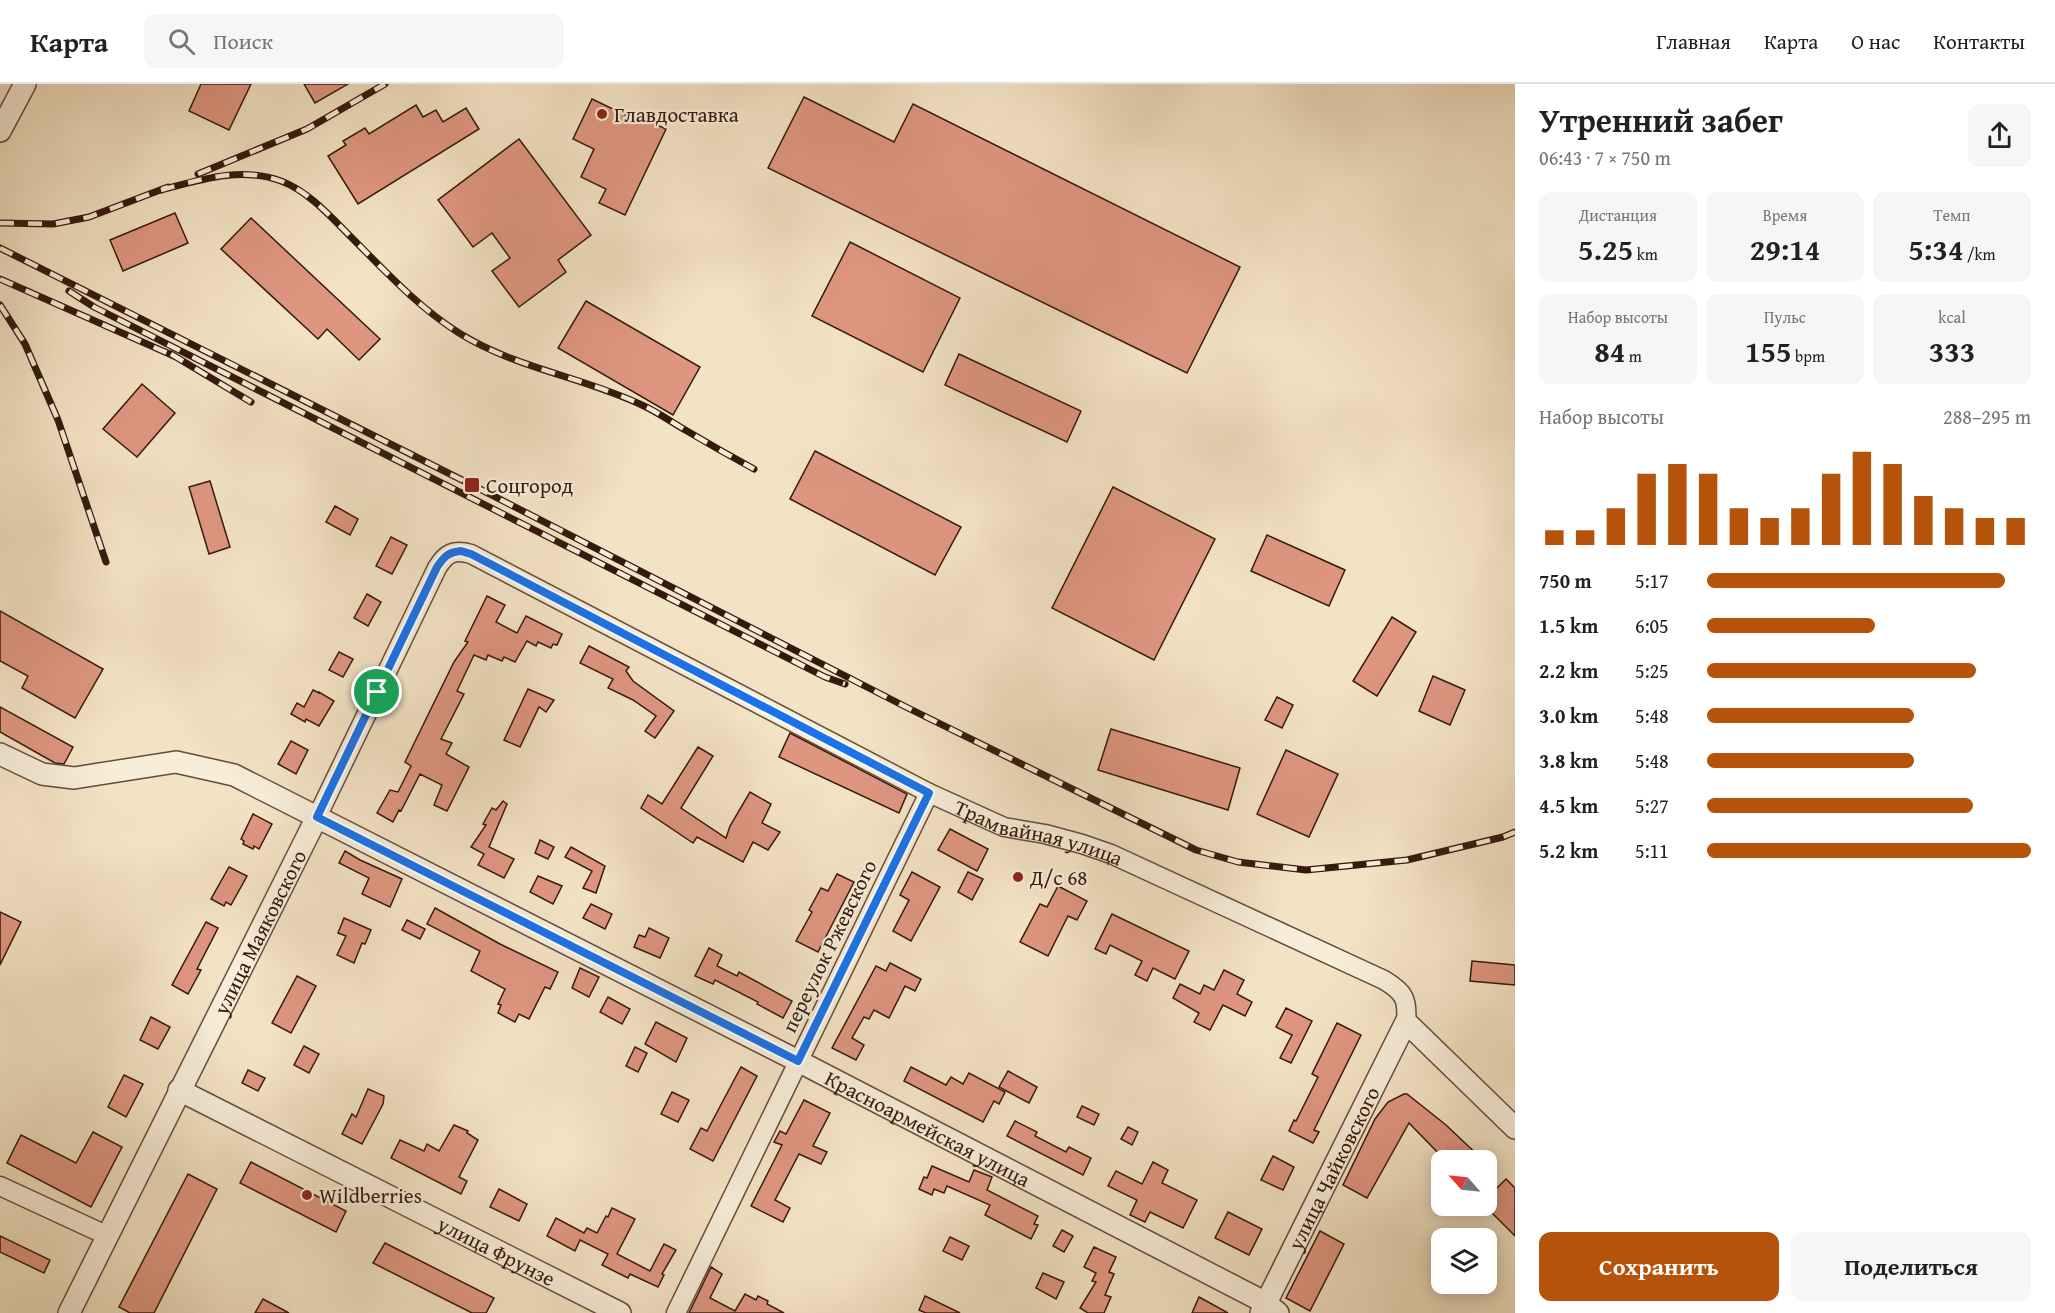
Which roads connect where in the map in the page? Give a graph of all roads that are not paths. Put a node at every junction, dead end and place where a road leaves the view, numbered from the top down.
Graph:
1 (25, 84) edge
2 (0, 131) edge
3 (451, 552) joint
4 (0, 753) edge
5 (929, 793) junction
6 (317, 817) junction
7 (1406, 1022) junction
8 (798, 1061) junction
9 (179, 1090) junction
10 (1515, 1128) edge
11 (0, 1186) edge
12 (108, 1236) junction
13 (1268, 1310) edge
14 (69, 1313) edge
15 (620, 1313) edge
16 (676, 1313) edge

1 - 2 street
3 - 5 street, Трамвайная улица
3 - 6 street, улица Маяковского
4 - 6 street, Красноармейская улица
5 - 7 street, Трамвайная улица
5 - 8 street, переулок Ржевского
6 - 8 street, Красноармейская улица
6 - 9 street, улица Маяковского
7 - 10 street
7 - 13 street, улица Чайковского
8 - 13 street, Красноармейская улица
8 - 16 street, переулок Ржевского
9 - 12 street, улица Маяковского
9 - 15 street, улица Фрунзе
11 - 12 street
12 - 14 street, улица Маяковского

